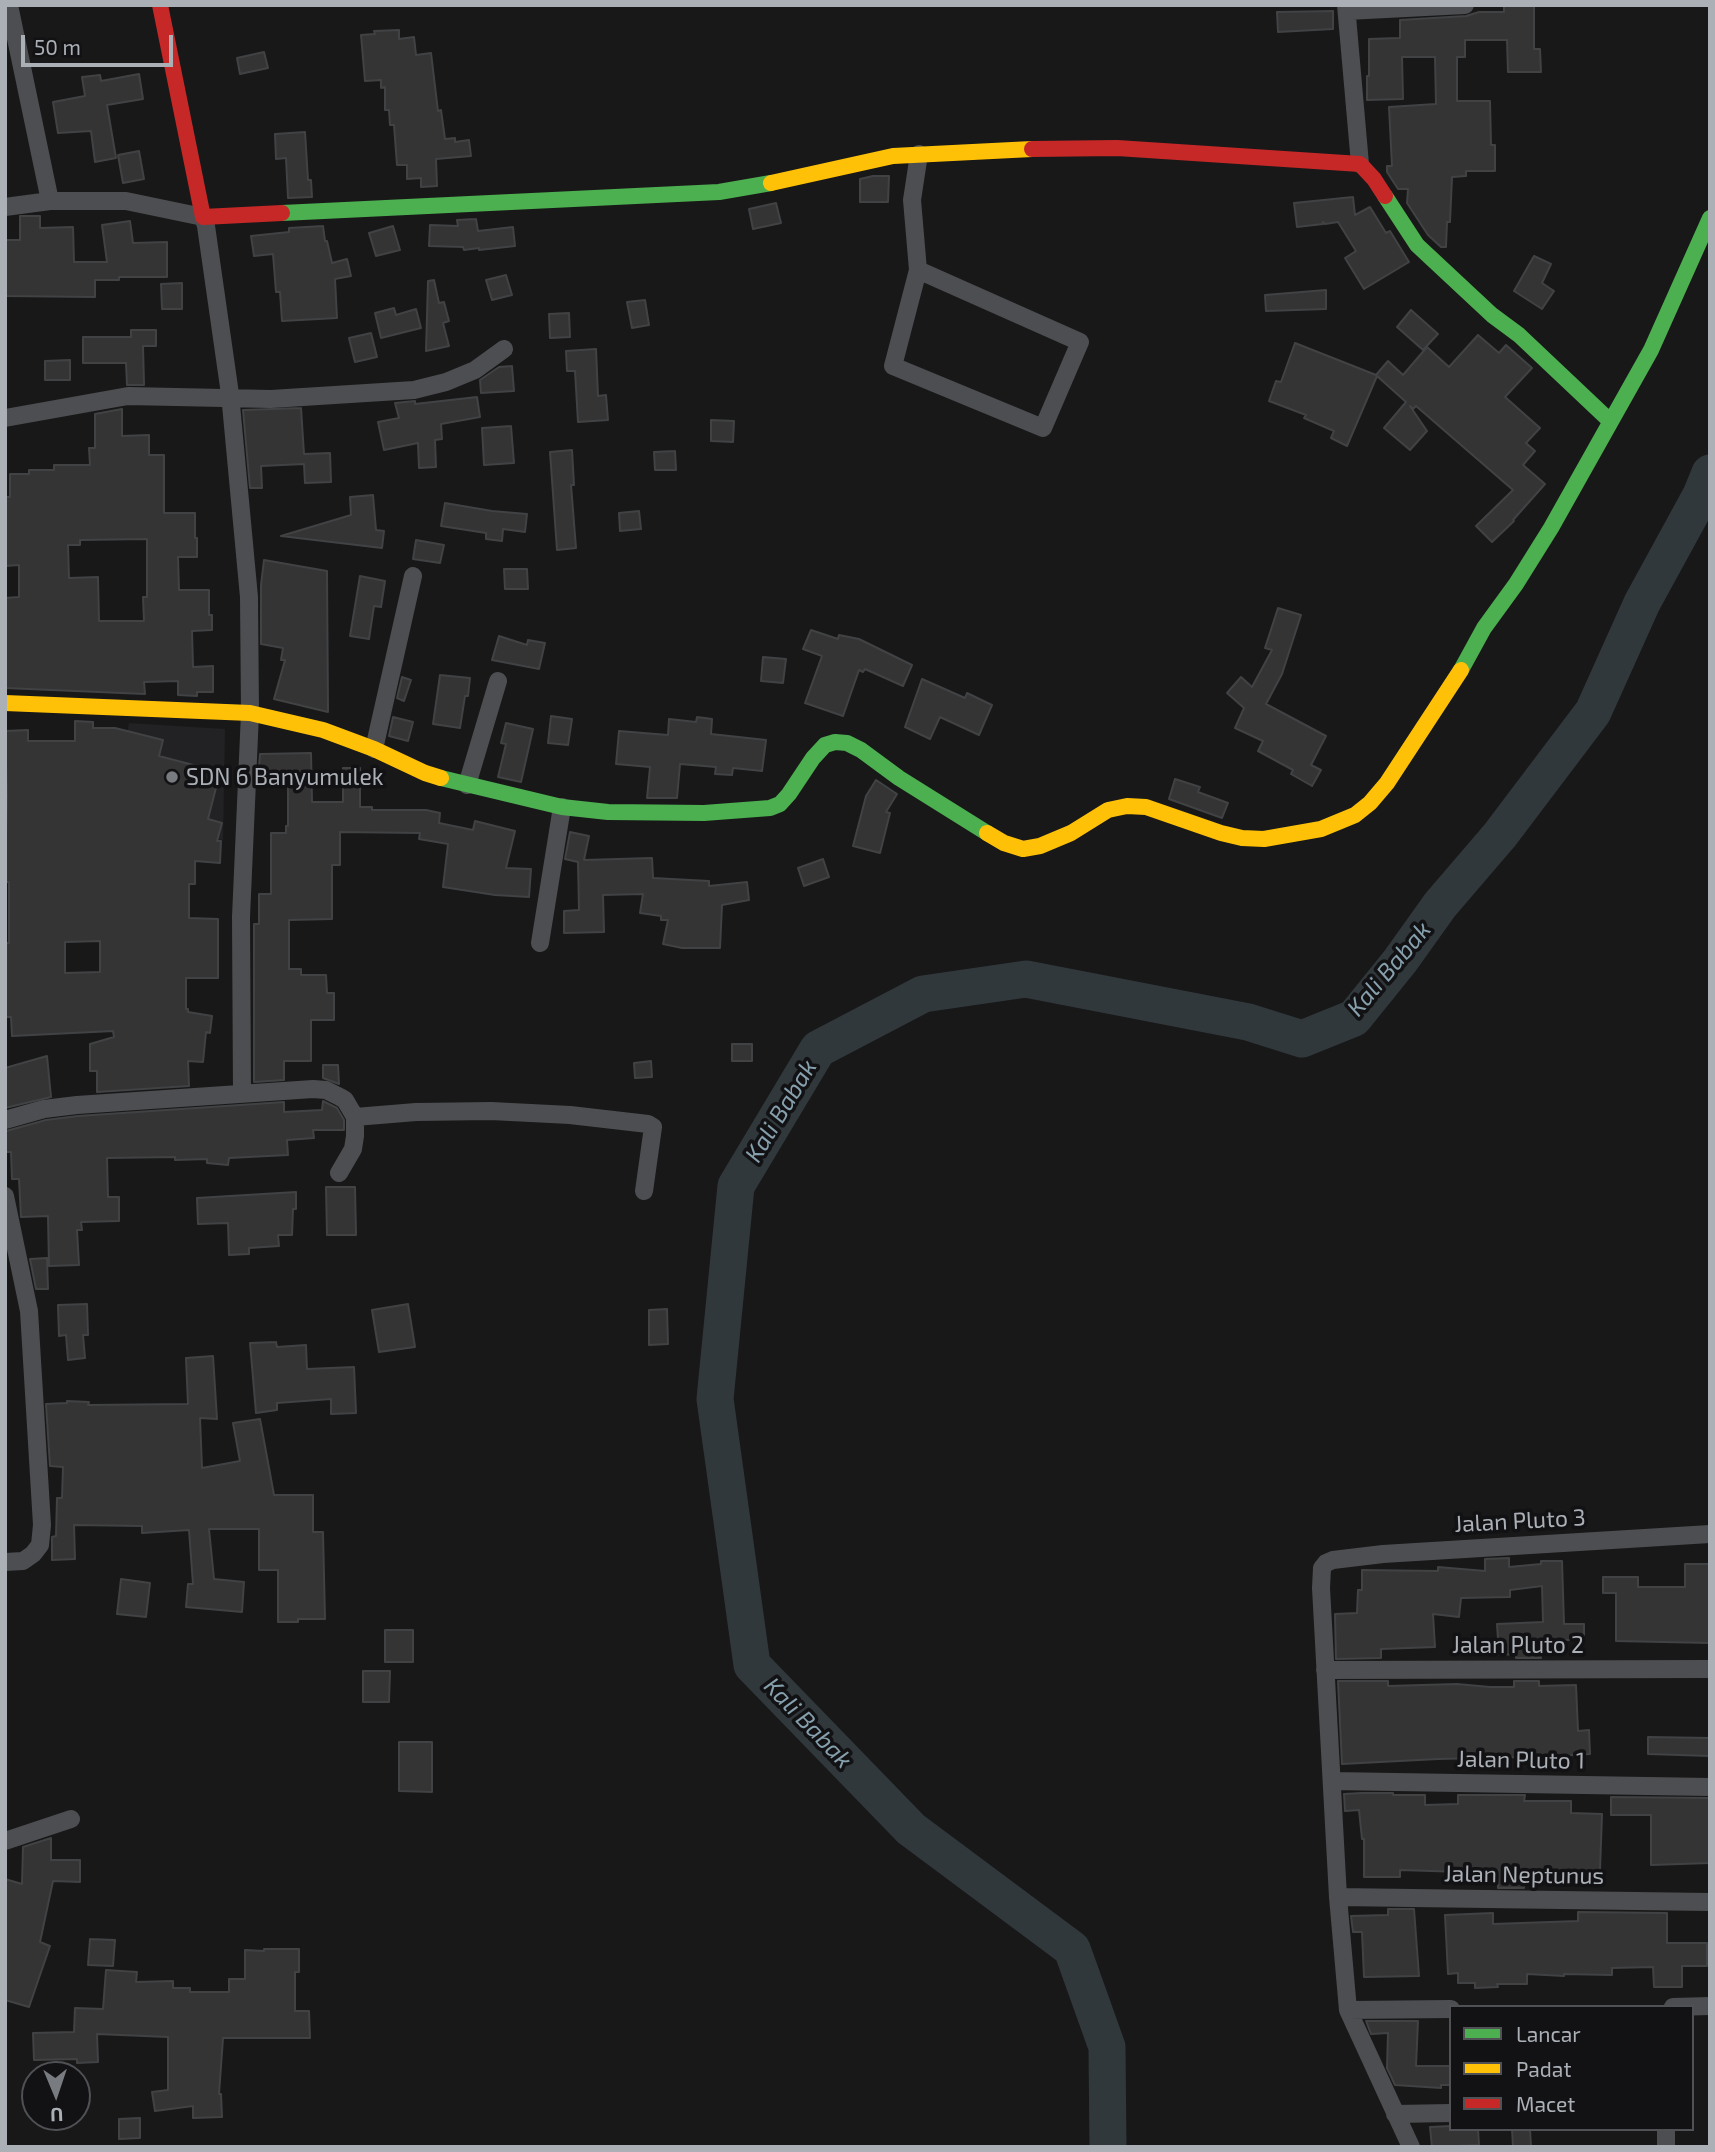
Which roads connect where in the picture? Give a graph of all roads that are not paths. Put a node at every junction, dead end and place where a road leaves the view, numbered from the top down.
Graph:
1 (9, 5) edge
2 (160, 5) edge
3 (1465, 5) edge
4 (1346, 8) edge
5 (919, 154) junction
6 (1360, 164) junction
7 (50, 201) junction
8 (5, 207) edge
9 (203, 216) junction
10 (1710, 218) edge
11 (918, 270) junction
12 (504, 349) dead end
13 (230, 394) junction
14 (5, 418) edge
15 (1610, 421) junction
16 (413, 576) dead end
17 (498, 681) dead end
18 (5, 704) edge
19 (250, 713) junction
20 (374, 749) junction
21 (467, 785) junction
22 (562, 807) junction
23 (540, 943) dead end
24 (242, 1094) junction
25 (355, 1117) junction
26 (5, 1120) edge
27 (339, 1173) dead end
28 (644, 1191) dead end
29 (5, 1196) edge
30 (1710, 1534) edge
31 (5, 1562) edge
32 (1325, 1670) junction
33 (1710, 1670) edge
34 (1332, 1781) junction
35 (1710, 1787) edge
36 (71, 1819) dead end
37 (5, 1841) edge
38 (1338, 1897) junction
39 (1710, 1902) edge
40 (1449, 2009) edge
41 (1348, 2010) junction
42 (1449, 2113) edge
43 (1395, 2114) junction
44 (1411, 2147) edge

1 - 7 street
2 - 9 street
3 - 4 street
4 - 6 street
5 - 6 street
5 - 9 street
5 - 11 street
6 - 15 street
7 - 8 street
7 - 9 street
9 - 13 street
10 - 15 street
11 - 11 street
12 - 13 street
13 - 14 street
13 - 19 street
15 - 22 street
16 - 20 street
17 - 21 street
18 - 19 street
19 - 20 street
19 - 24 street
20 - 21 street
21 - 22 street
22 - 23 street
24 - 25 street
24 - 26 street
25 - 27 street
25 - 28 street
29 - 31 street
30 - 32 street, Jalan Pluto 3
32 - 33 street, Jalan Pluto 2
32 - 34 street
34 - 35 street, Jalan Pluto 1
34 - 38 street
36 - 37 street
38 - 39 street, Jalan Neptunus
38 - 41 street
40 - 41 street
41 - 43 street
42 - 43 street
43 - 44 street

